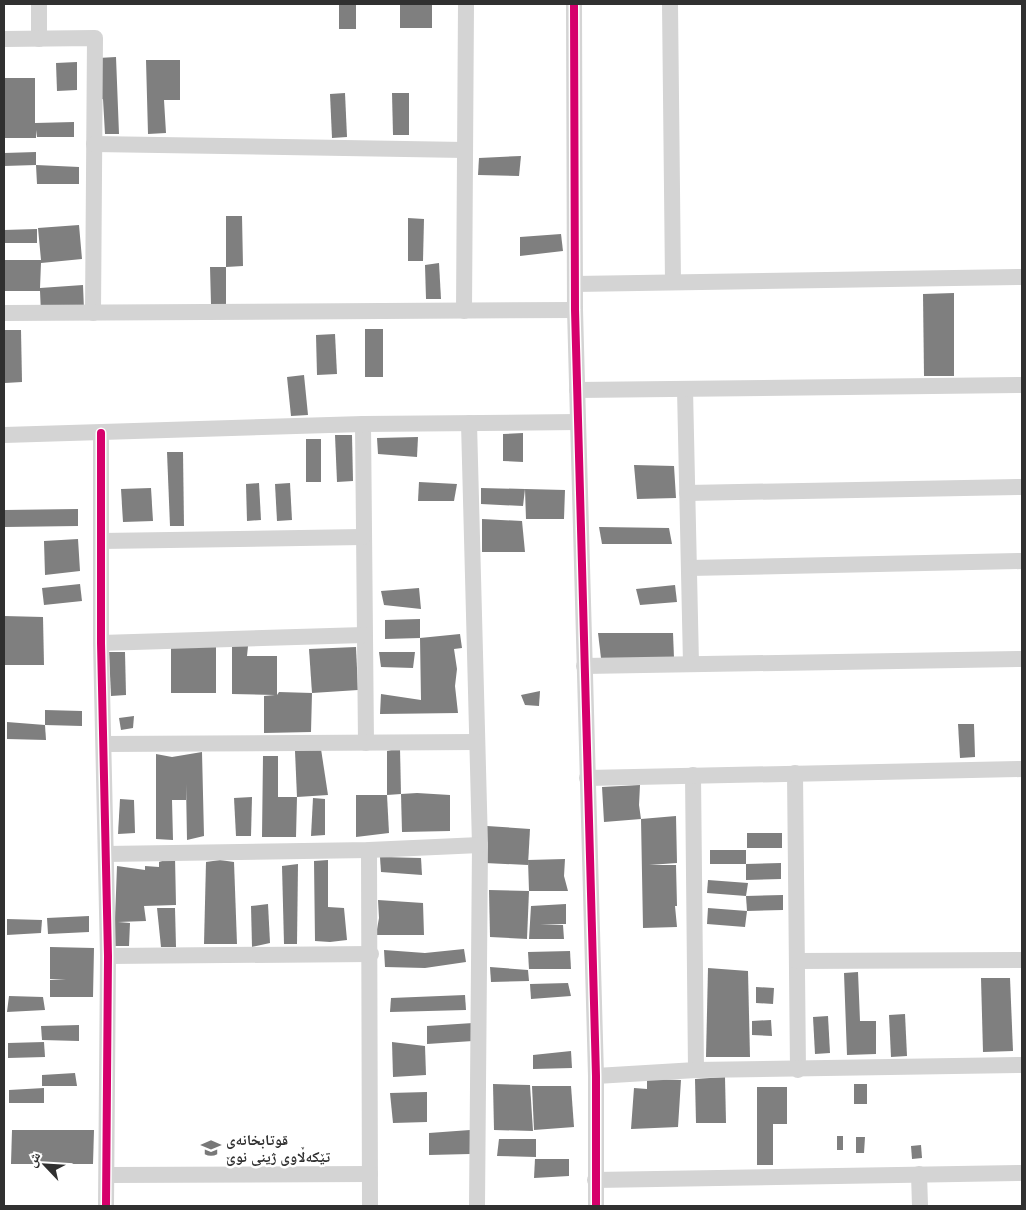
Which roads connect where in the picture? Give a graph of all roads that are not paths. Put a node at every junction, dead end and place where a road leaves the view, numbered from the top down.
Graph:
1 (39, 4) edge
2 (466, 4) edge
3 (574, 4) edge
4 (670, 4) edge
5 (4, 39) edge
6 (39, 39) junction
7 (94, 144) junction
8 (465, 150) junction
9 (1022, 277) edge
10 (673, 282) junction
11 (575, 284) junction
12 (575, 310) junction
13 (464, 311) junction
14 (4, 313) edge
15 (92, 313) junction
16 (1022, 385) edge
17 (685, 389) junction
18 (577, 390) junction
19 (578, 422) junction
20 (469, 423) junction
21 (363, 424) junction
22 (101, 432) junction
23 (4, 435) edge
24 (1022, 487) edge
25 (687, 492) junction
26 (363, 537) junction
27 (101, 541) junction
28 (1022, 561) edge
29 (688, 568) junction
30 (364, 635) junction
31 (101, 643) junction
32 (1022, 659) edge
33 (690, 664) junction
34 (584, 666) junction
35 (477, 742) junction
36 (104, 744) junction
37 (366, 744) junction
38 (1022, 769) edge
39 (795, 774) junction
40 (694, 776) junction
41 (587, 778) junction
42 (480, 845) junction
43 (369, 850) junction
44 (106, 854) junction
45 (371, 954) junction
46 (108, 956) junction
47 (1022, 960) edge
48 (798, 961) junction
49 (1022, 1065) edge
50 (696, 1070) junction
51 (798, 1070) junction
52 (596, 1076) junction
53 (1022, 1172) edge
54 (370, 1174) junction
55 (919, 1174) junction
56 (108, 1175) junction
57 (596, 1180) junction
58 (106, 1206) edge
59 (370, 1206) edge
60 (477, 1206) edge
61 (596, 1206) edge
62 (920, 1206) edge

1 - 6 street
2 - 8 street
3 - 11 street
4 - 10 street
5 - 6 street
6 - 7 street
7 - 8 street
7 - 15 street
8 - 13 street
9 - 10 street
10 - 11 street
11 - 12 street
12 - 13 street
12 - 18 street
13 - 15 street
14 - 15 street
16 - 17 street
17 - 18 street
17 - 25 street
18 - 19 street
19 - 20 street
19 - 34 street
20 - 21 street
20 - 35 street
21 - 22 street
21 - 26 street
22 - 23 street
22 - 27 street
24 - 25 street
25 - 29 street
26 - 27 street
26 - 30 street
27 - 31 street
28 - 29 street
29 - 33 street
30 - 31 street
30 - 37 street
31 - 36 street
32 - 33 street
33 - 34 street
34 - 41 street
35 - 37 street
35 - 42 street
36 - 37 street
36 - 44 street
38 - 39 street
39 - 40 street
39 - 48 street
40 - 41 street
40 - 50 street
41 - 52 street
42 - 43 street
42 - 60 street
43 - 44 street
43 - 45 street
44 - 46 street
45 - 46 street
45 - 54 street
46 - 56 street
47 - 48 street
48 - 51 street
49 - 51 street
50 - 51 street
50 - 52 street
52 - 57 street
53 - 55 street
54 - 56 street
54 - 59 street
55 - 57 street
55 - 62 street
56 - 58 street
57 - 61 street

